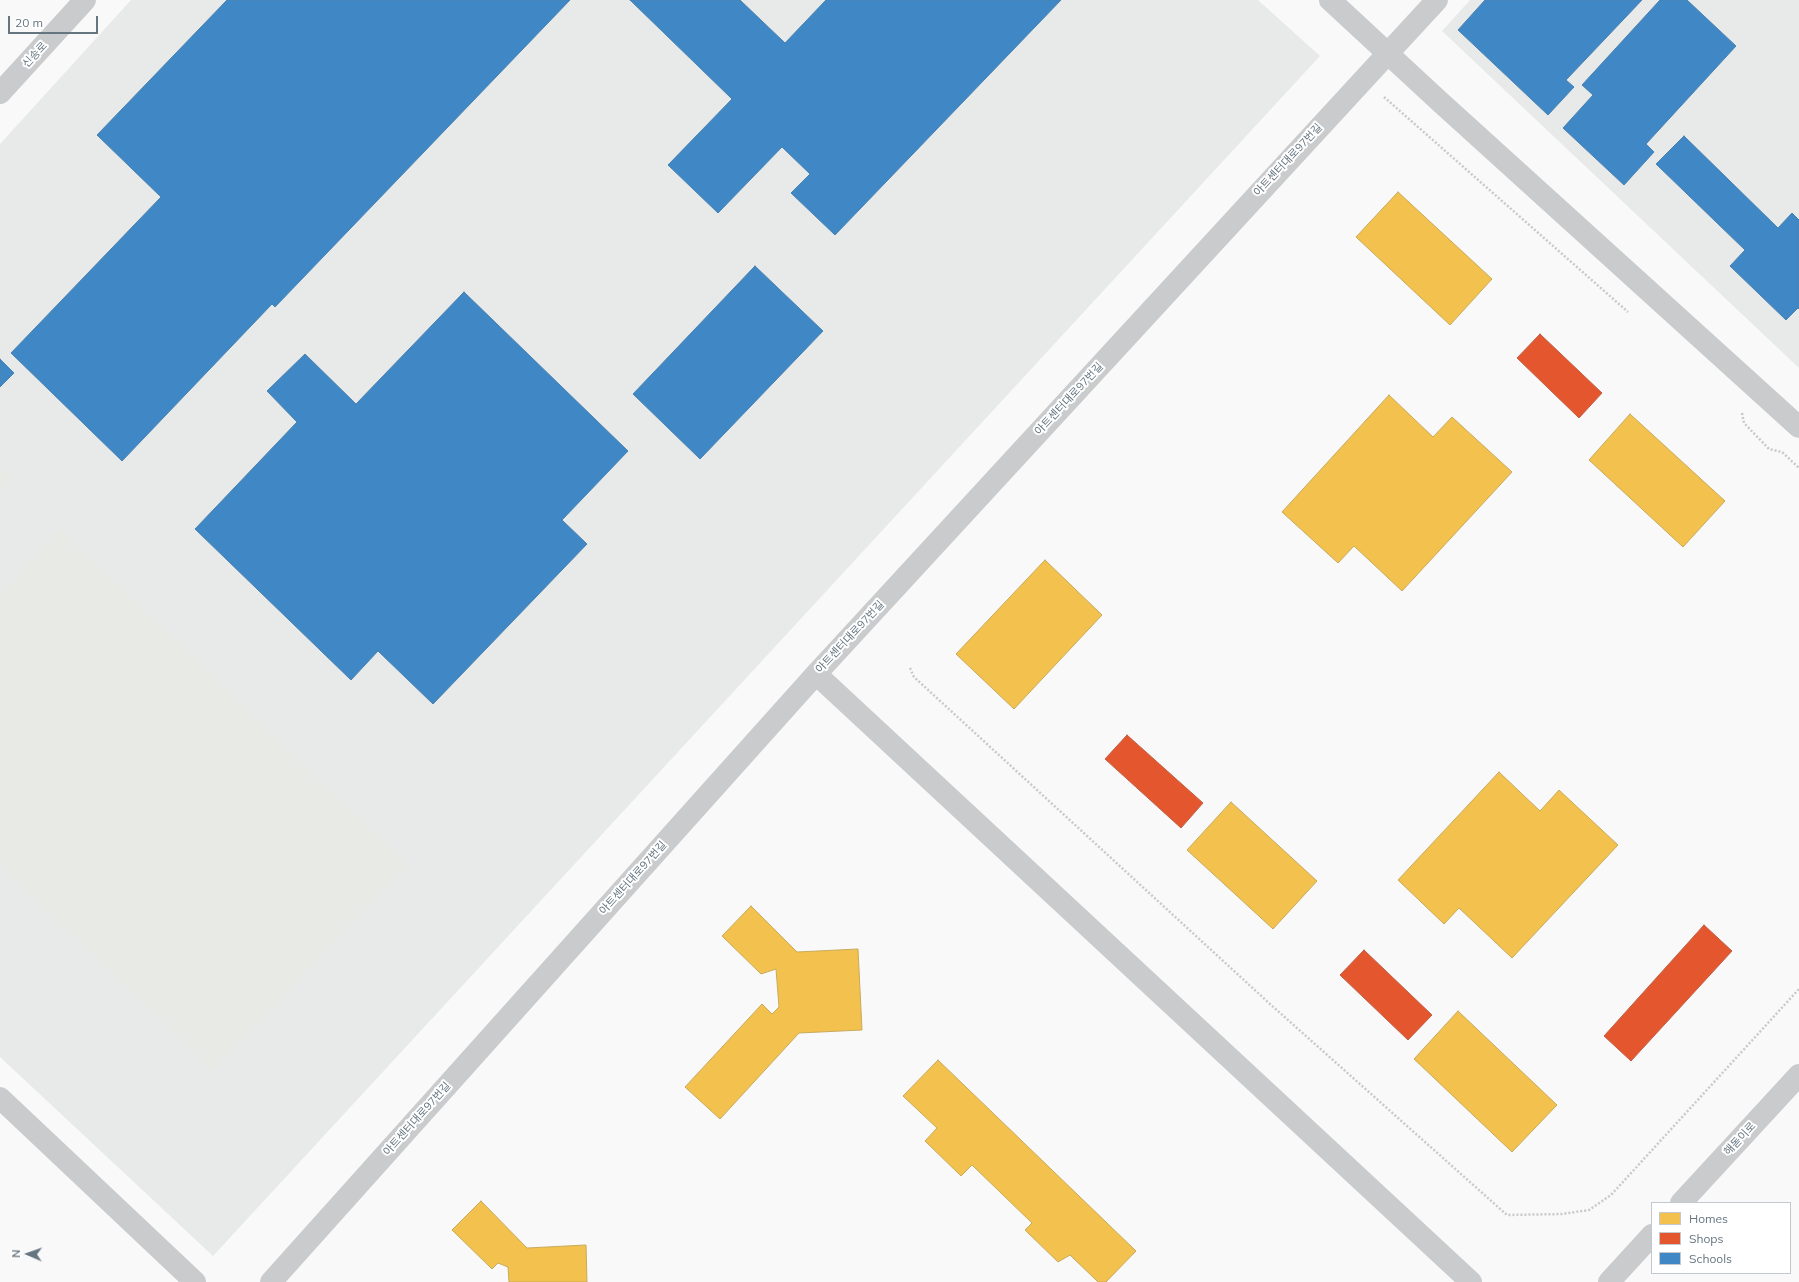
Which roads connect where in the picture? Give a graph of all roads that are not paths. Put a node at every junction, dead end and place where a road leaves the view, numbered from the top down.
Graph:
1 (85, 0) edge
2 (1330, 0) edge
3 (1437, 0) edge
4 (1388, 53) junction
5 (0, 93) edge
6 (1799, 427) edge
7 (816, 674) junction
8 (1799, 1074) edge
9 (0, 1098) edge
10 (1682, 1202) edge
11 (1651, 1236) edge
12 (195, 1282) edge
13 (271, 1282) edge
14 (1471, 1282) edge
15 (1609, 1282) edge

1 - 5 street, 신송로
2 - 4 street
3 - 4 street, 아트센터대로97번길
4 - 6 street
4 - 7 street, 아트센터대로97번길
7 - 13 street, 아트센터대로97번길
7 - 14 street
8 - 10 street, 해돋이로
9 - 12 street
11 - 15 street

